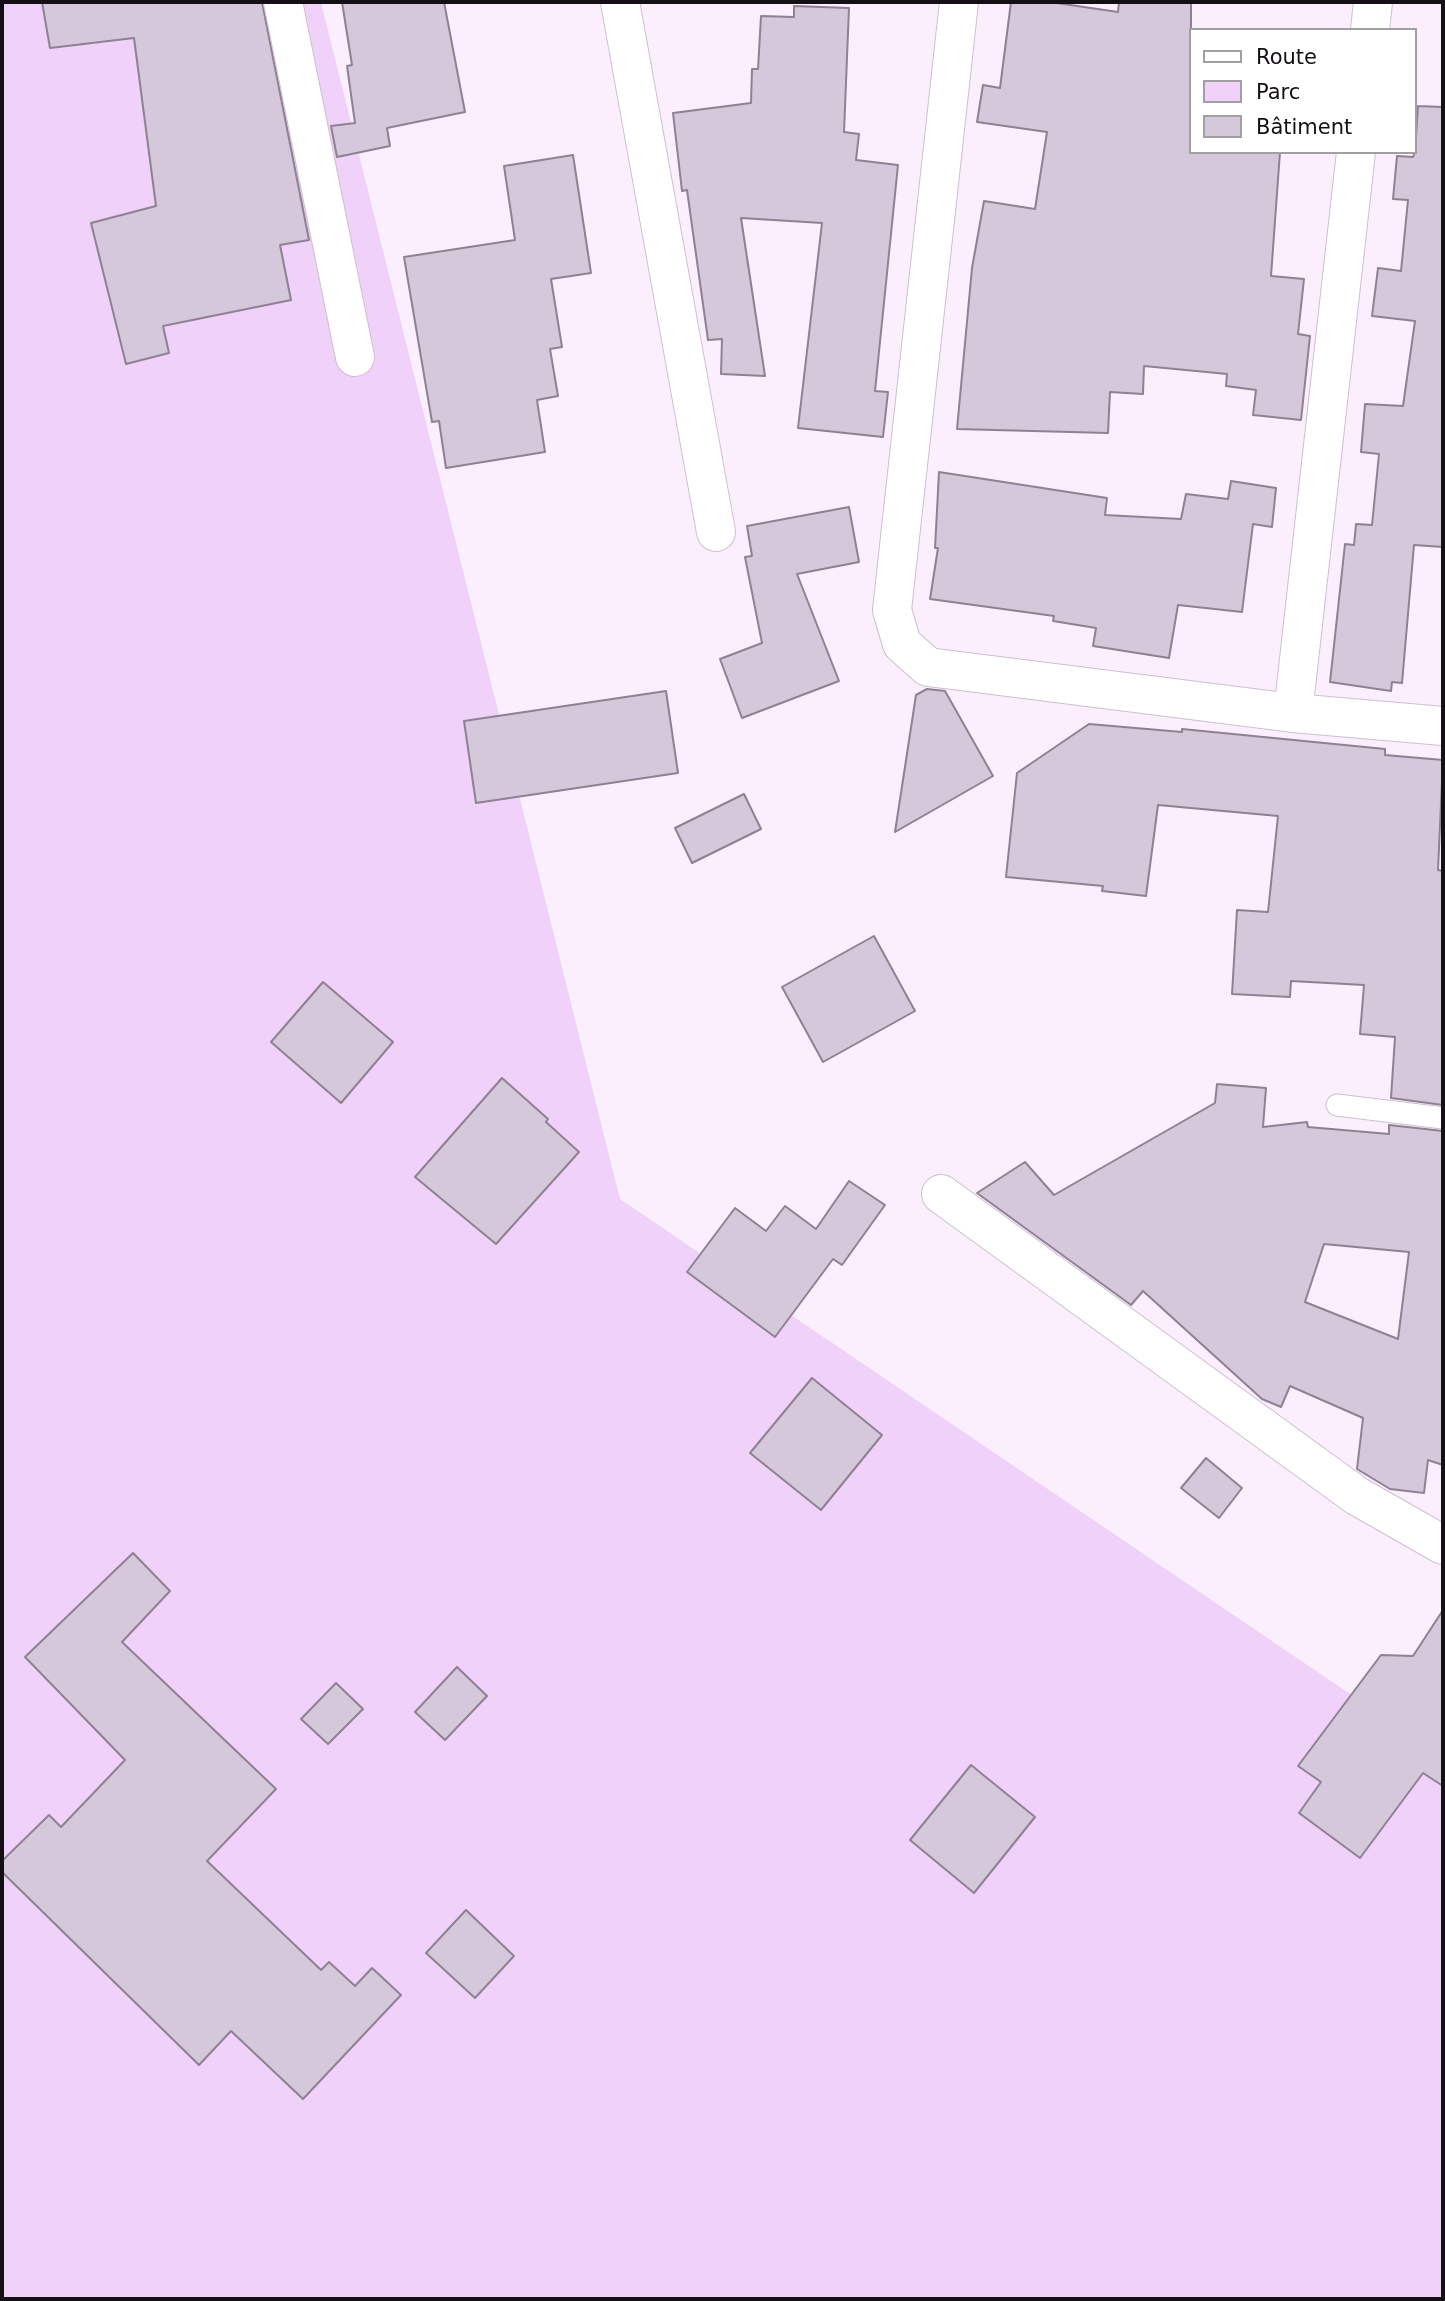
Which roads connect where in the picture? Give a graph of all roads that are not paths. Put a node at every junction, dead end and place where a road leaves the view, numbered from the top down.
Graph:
1 (283, 2) edge
2 (620, 2) edge
3 (959, 2) edge
4 (1373, 2) edge
5 (1370, 28) edge
6 (1356, 154) edge
7 (355, 356) dead end
8 (716, 532) dead end
9 (1293, 713) junction
10 (1443, 726) edge
11 (1337, 1105) dead end
12 (1443, 1118) edge
13 (941, 1194) dead end
14 (1443, 1545) edge

1 - 7 street
2 - 8 street
3 - 9 street
4 - 5 street
6 - 9 street
9 - 10 street
11 - 12 lane
13 - 14 street

